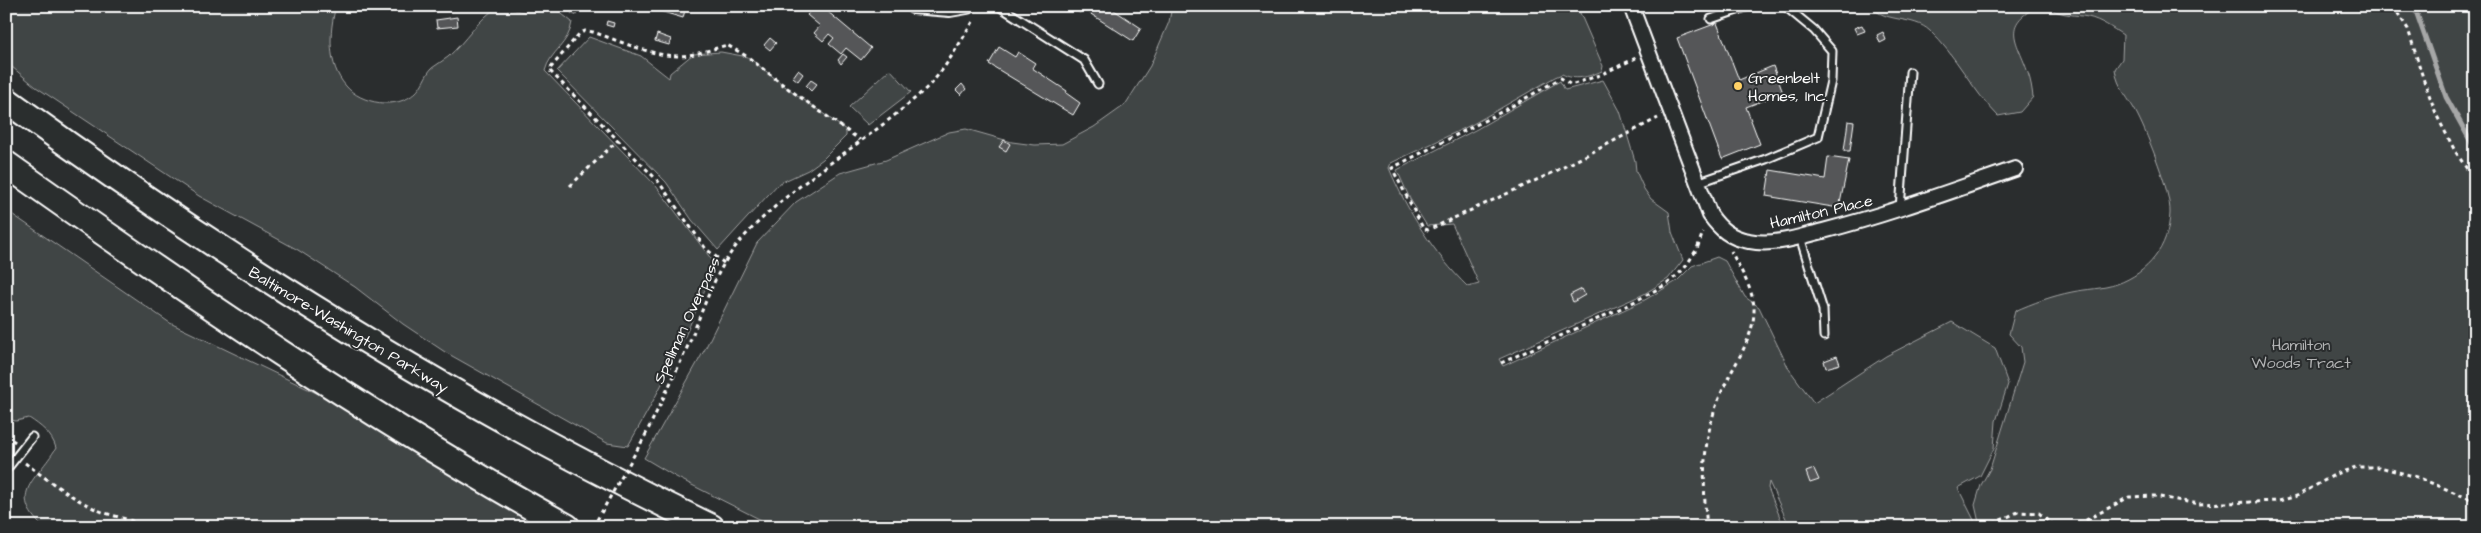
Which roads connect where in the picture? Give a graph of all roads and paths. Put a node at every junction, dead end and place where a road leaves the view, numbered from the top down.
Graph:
1 (913, 6) edge
2 (999, 6) edge
3 (1631, 6) edge
4 (1748, 6) edge
5 (1785, 6) edge
6 (2393, 6) edge
7 (973, 10) edge
8 (1711, 19) dead end
9 (1648, 52) junction
10 (1910, 72) dead end
11 (1098, 84) dead end
12 (6, 100) edge
13 (1670, 111) junction
14 (618, 140) junction
15 (860, 140) junction
16 (6, 164) edge
17 (2015, 169) dead end
18 (2475, 180) edge
19 (1698, 183) junction
20 (570, 186) dead end
21 (1900, 210) junction
22 (1710, 215) junction
23 (1720, 228) junction
24 (1800, 236) junction
25 (724, 263) junction
26 (1824, 336) dead end
27 (1501, 362) dead end
28 (32, 438) dead end
29 (16, 457) junction
30 (6, 470) edge
31 (2475, 501) edge
32 (143, 527) edge
33 (567, 527) edge
34 (594, 527) edge
35 (711, 527) edge
36 (1707, 527) edge
37 (1986, 527) edge
38 (2058, 527) edge
39 (2064, 527) edge

1 - 7 street
2 - 11 lane
3 - 9 street, Hamilton Place
4 - 8 lane
5 - 19 lane
6 - 18 path
7 - 15 path, Spellman Overpass
9 - 13 street, Hamilton Place
9 - 13 path
10 - 21 lane
12 - 35 highway, Baltimore-Washington Parkway
13 - 19 street, Hamilton Place
14 - 15 path
14 - 20 path
14 - 25 path
15 - 25 path, Spellman Overpass
16 - 33 highway
17 - 21 street, Hamilton Place
19 - 22 street, Hamilton Place
21 - 24 street, Hamilton Place
22 - 23 street, Hamilton Place
22 - 27 path
23 - 24 street, Hamilton Place
23 - 36 path
24 - 26 lane
25 - 34 path, Spellman Overpass, bridge
28 - 29 lane
29 - 30 lane
29 - 32 path
31 - 39 path
37 - 38 path

